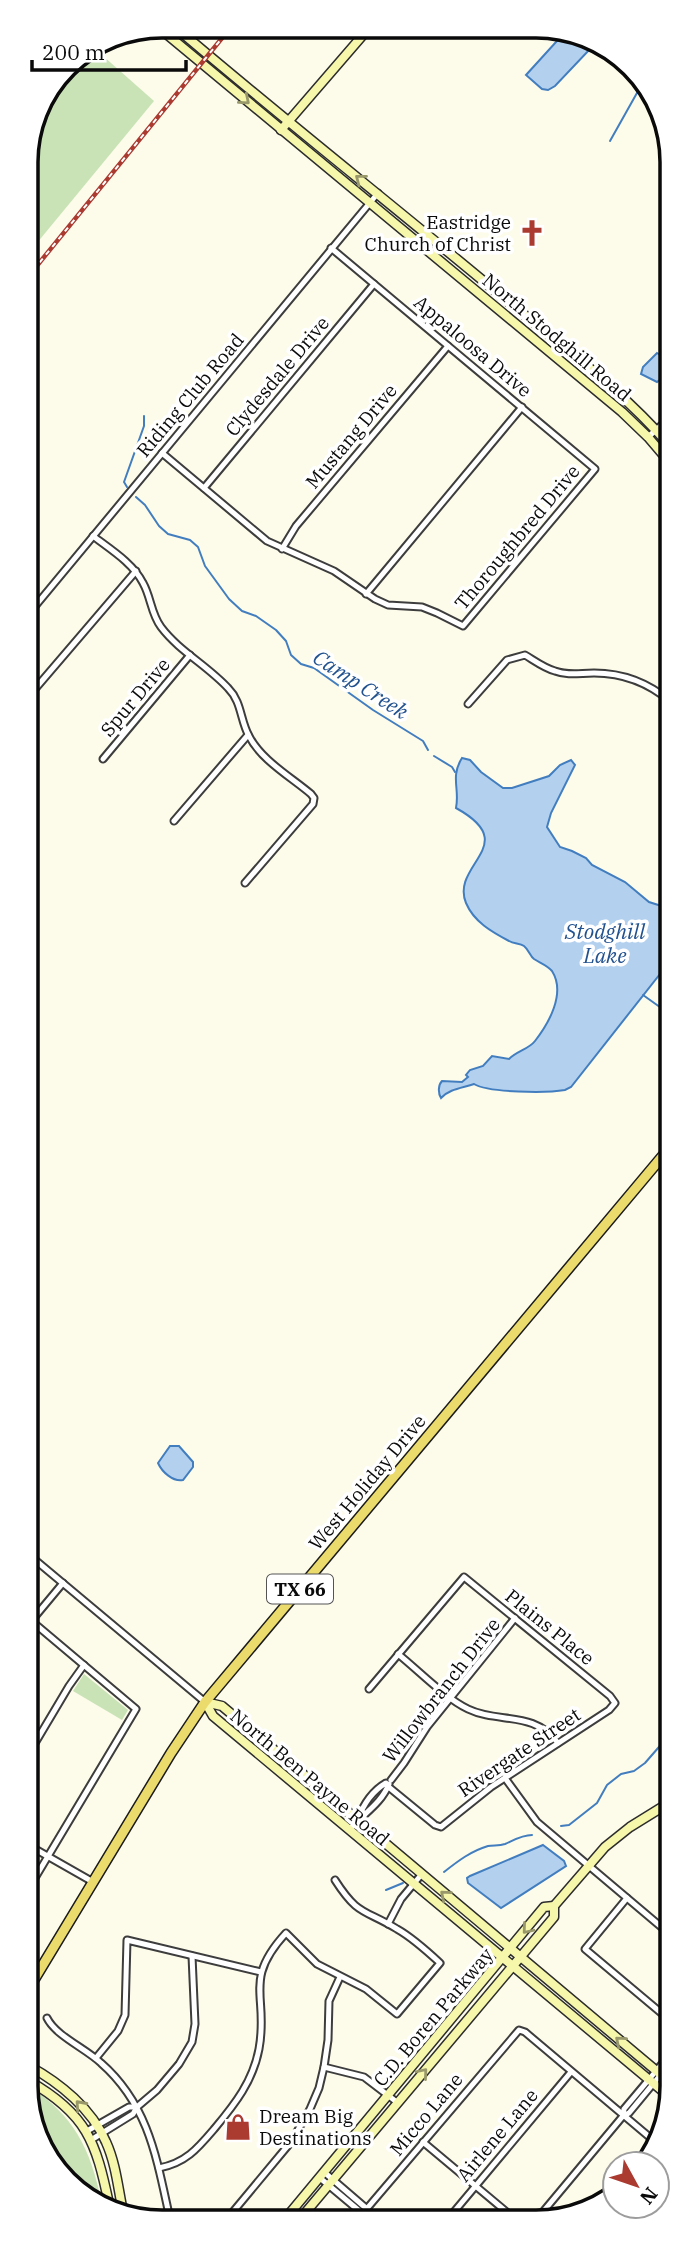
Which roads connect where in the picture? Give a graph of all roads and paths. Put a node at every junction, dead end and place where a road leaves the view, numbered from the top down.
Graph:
1 (171, 38) edge
2 (188, 38) edge
3 (360, 38) edge
4 (288, 121) junction
5 (281, 130) junction
6 (377, 193) junction
7 (370, 202) junction
8 (331, 248) junction
9 (374, 284) junction
10 (448, 346) junction
11 (522, 407) junction
12 (660, 430) edge
13 (658, 432) junction
14 (660, 434) edge
15 (650, 440) junction
16 (660, 451) edge
17 (162, 453) junction
18 (595, 469) joint
19 (204, 488) junction
20 (93, 536) junction
21 (282, 549) junction
22 (136, 571) junction
23 (366, 594) junction
24 (39, 602) edge
25 (190, 655) junction
26 (39, 685) edge
27 (660, 695) edge
28 (468, 704) dead end
29 (248, 735) junction
30 (103, 759) dead end
31 (174, 821) dead end
32 (245, 883) dead end
33 (660, 1159) edge
34 (38, 1563) edge
35 (63, 1583) junction
36 (38, 1611) edge
37 (515, 1619) junction
38 (38, 1628) edge
39 (398, 1654) junction
40 (84, 1665) junction
41 (369, 1689) dead end
42 (452, 1698) junction
43 (205, 1702) junction
44 (615, 1703) joint
45 (38, 1738) edge
46 (265, 1743) junction
47 (558, 1743) junction
48 (257, 1753) junction
49 (505, 1778) junction
50 (386, 1785) junction
51 (660, 1809) edge
52 (357, 1821) junction
53 (350, 1829) junction
54 (38, 1850) edge
55 (48, 1856) junction
56 (588, 1866) junction
57 (38, 1873) edge
58 (421, 1875) junction
59 (335, 1880) dead end
60 (93, 1882) junction
61 (414, 1883) junction
62 (627, 1898) junction
63 (554, 1906) junction
64 (387, 1924) junction
65 (660, 1926) edge
66 (510, 1949) junction
67 (192, 1956) junction
68 (503, 1958) junction
69 (520, 1958) junction
70 (513, 1967) junction
71 (261, 1972) junction
72 (38, 1973) edge
73 (340, 1977) junction
74 (660, 2012) edge
75 (47, 2018) dead end
76 (96, 2058) junction
77 (324, 2067) junction
78 (571, 2071) junction
79 (38, 2072) edge
80 (659, 2073) joint
81 (651, 2082) junction
82 (38, 2088) edge
83 (660, 2089) edge
84 (388, 2095) junction
85 (398, 2103) junction
86 (137, 2107) junction
87 (624, 2116) junction
88 (99, 2130) junction
89 (87, 2131) junction
90 (649, 2137) edge
91 (91, 2140) junction
92 (423, 2142) junction
93 (159, 2168) junction
94 (322, 2175) junction
95 (331, 2183) junction
96 (118, 2185) junction
97 (105, 2186) junction
98 (475, 2186) junction
99 (107, 2197) edge
100 (121, 2202) edge
101 (546, 2209) edge
102 (168, 2210) edge
103 (234, 2210) edge
104 (293, 2210) edge
105 (308, 2210) edge
106 (359, 2210) edge
107 (366, 2210) edge
108 (455, 2210) edge
109 (504, 2210) edge

1 -> 5 street, North Stodghill Road
2 - 4 street, North Stodghill Road
3 - 4 street
4 - 5 street
6 -> 4 street, North Stodghill Road
5 - 7 street, North Stodghill Road
6 - 7 street, Riding Club Road
6 - 13 street, North Stodghill Road
7 - 8 street, Riding Club Road
7 - 15 street, North Stodghill Road
8 - 9 street, Appaloosa Drive
8 - 17 street, Riding Club Road
9 - 10 street, Appaloosa Drive
9 - 19 street, Clydesdale Drive
10 - 11 street, Appaloosa Drive
10 - 21 street, Mustang Drive
11 - 18 street, Appaloosa Drive
11 - 23 street
12 - 13 street
13 - 14 street, North Stodghill Road
13 - 15 street
15 - 16 street, North Stodghill Road
17 - 19 street
17 - 20 street, Riding Club Road
18 - 23 street, Thoroughbred Drive
19 - 21 street
20 - 22 street
20 - 24 street, Riding Club Road
21 - 23 street
22 - 25 street
22 - 26 street
25 - 29 street
25 - 30 street, Spur Drive
27 - 28 street
29 - 31 street
29 - 32 street
33 - 43 main road, West Holiday Drive / TX 66
34 - 35 street
35 - 36 street
35 - 43 street
37 - 39 street, Plains Place
37 - 42 street, Willowbranch Drive
37 - 44 street, Plains Place
38 - 40 street
39 - 41 street
39 - 42 street
40 - 45 street
40 - 55 street
42 - 47 street
42 - 50 street, Willowbranch Drive
43 - 46 street, North Ben Payne Road
43 - 48 street, North Ben Payne Road
43 - 60 main road, West Holiday Drive / TX 66
44 - 47 street, Rivergate Street
46 - 48 street
46 - 52 street, North Ben Payne Road
47 - 49 street, Rivergate Street
48 - 53 street, North Ben Payne Road
49 - 50 street, Rivergate Street
49 - 56 street
50 - 52 street, Willowbranch Drive
51 - 56 street, C.D. Boren Parkway
52 - 53 street, Willowbranch Drive
52 - 58 street, North Ben Payne Road
53 - 61 street, North Ben Payne Road
54 - 55 street
55 - 57 street
55 - 60 street
56 - 62 street
56 - 63 street, C.D. Boren Parkway
58 - 61 street
66 -> 58 street, North Ben Payne Road
59 - 64 street
60 - 72 main road, West Holiday Drive / TX 66
61 - 64 street
61 - 68 street, North Ben Payne Road
62 - 65 street
62 - 74 street
63 -> 66 street, C.D. Boren Parkway
63 - 69 street, C.D. Boren Parkway
64 - 73 street
66 - 68 street, C.D. Boren Parkway
66 - 69 street, North Ben Payne Road
67 - 71 street
67 - 76 street
67 - 86 street
68 - 70 street, North Ben Payne Road
68 - 84 street, C.D. Boren Parkway
69 - 70 street, C.D. Boren Parkway
80 -> 69 street, North Ben Payne Road
70 - 81 street, North Ben Payne Road
85 -> 70 street, C.D. Boren Parkway
71 - 73 street
71 - 93 street
73 - 77 street
75 - 76 street
76 - 86 street
77 - 84 street
77 - 103 street
78 - 87 street
78 - 92 street, Micco Lane
78 - 98 street, Airlene Lane
88 -> 79 street
80 - 81 street
81 - 83 street, North Ben Payne Road
81 - 87 street
82 - 89 street
84 - 85 street
84 - 94 street, C.D. Boren Parkway
85 - 95 street, C.D. Boren Parkway
86 - 88 street
86 - 93 street
87 - 90 street
87 - 101 street
88 - 89 street
88 - 91 street
88 - 96 street
89 - 91 street
91 - 97 street
92 - 98 street
92 - 107 street, Micco Lane
93 - 102 street
94 - 95 street
94 - 104 street, C.D. Boren Parkway
95 - 105 street, C.D. Boren Parkway
95 - 106 street
96 - 97 street
96 - 100 street
97 - 99 street
98 - 108 street, Airlene Lane
98 - 109 street

